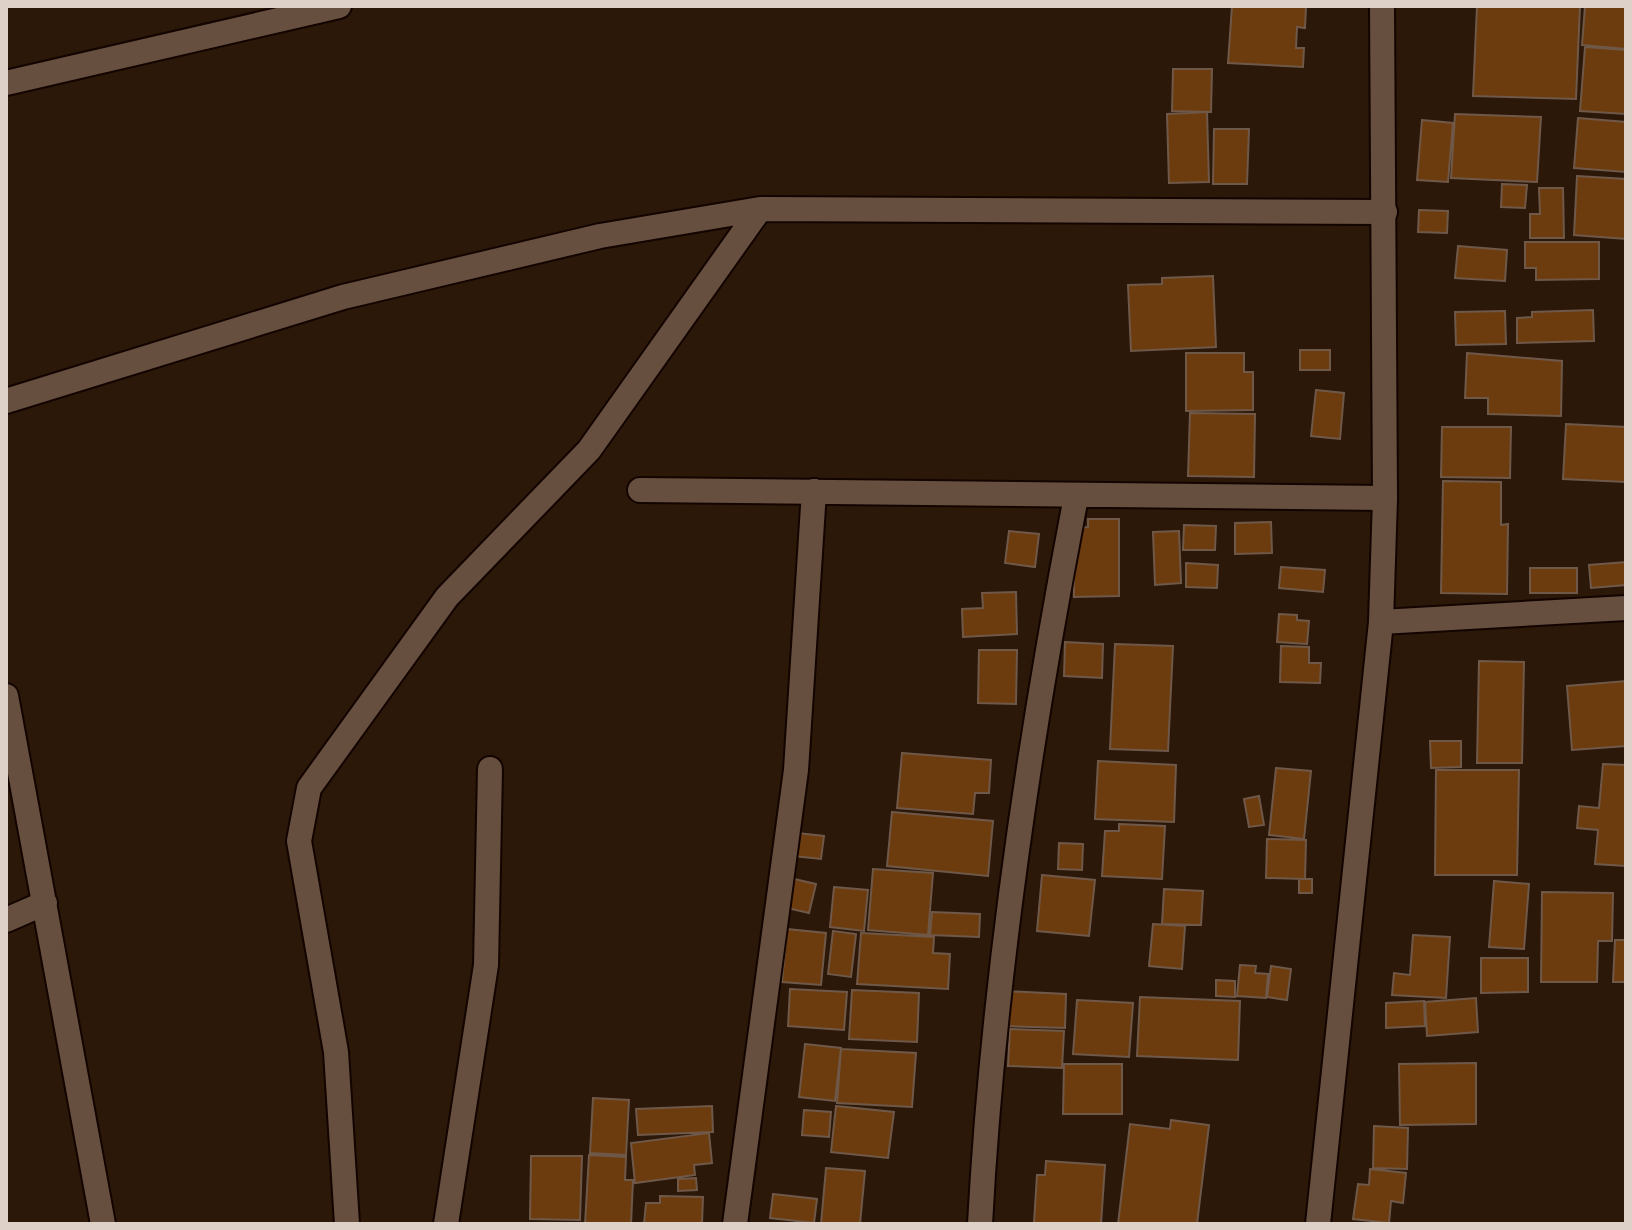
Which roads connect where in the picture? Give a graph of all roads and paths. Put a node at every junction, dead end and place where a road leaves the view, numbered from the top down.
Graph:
1 (339, 6) edge
2 (1382, 6) edge
3 (6, 83) edge
4 (760, 209) junction
5 (1385, 212) junction
6 (6, 401) edge
7 (640, 490) dead end
8 (814, 491) junction
9 (1076, 497) junction
10 (1385, 498) junction
11 (1626, 608) edge
12 (1381, 622) junction
13 (6, 696) edge
14 (490, 769) dead end
15 (45, 903) junction
16 (6, 920) edge
17 (103, 1224) edge
18 (347, 1224) edge
19 (446, 1224) edge
20 (735, 1224) edge
21 (980, 1224) edge
22 (1318, 1224) edge

1 - 3 street
2 - 5 street
4 - 5 street
4 - 6 street
4 - 18 street
5 - 10 street
7 - 8 street
8 - 9 street
8 - 20 street
9 - 10 street
9 - 21 street
10 - 12 street
11 - 12 street
12 - 22 street
13 - 15 street
14 - 19 street
15 - 16 street
15 - 17 street

